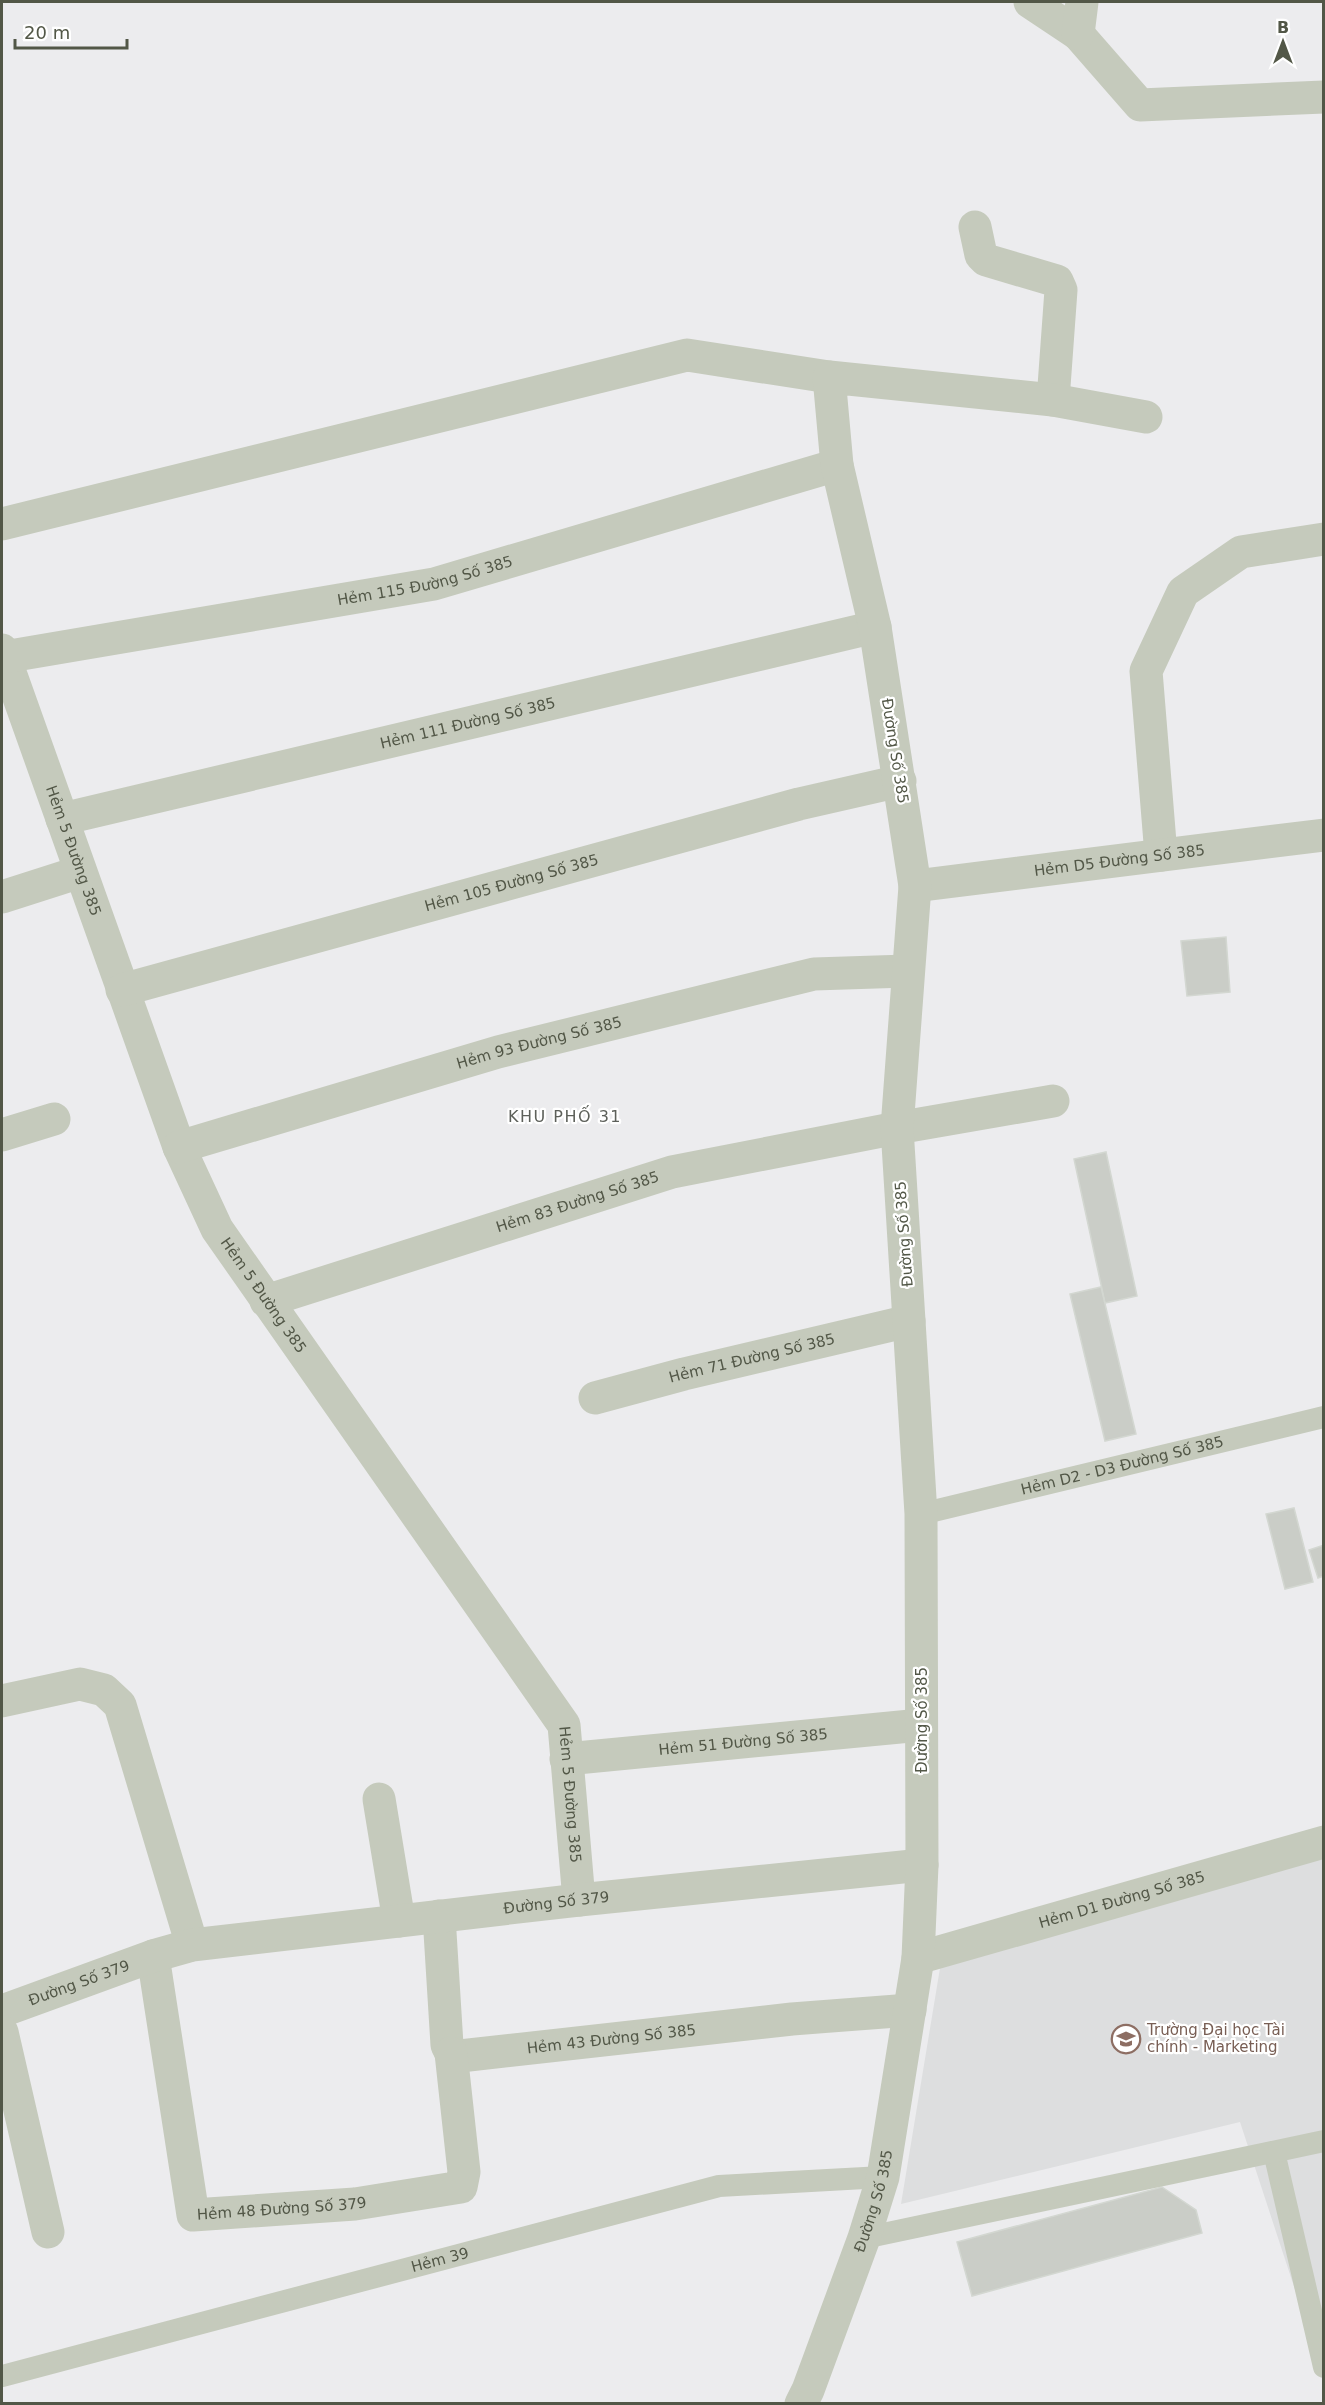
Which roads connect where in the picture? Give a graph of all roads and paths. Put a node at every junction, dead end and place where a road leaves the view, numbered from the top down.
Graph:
1 (1030, 2) edge
2 (1082, 2) edge
3 (1078, 33) junction
4 (1323, 97) edge
5 (975, 227) dead end
6 (829, 377) junction
7 (1053, 400) junction
8 (1146, 417) dead end
9 (837, 465) junction
10 (2, 524) edge
11 (1323, 539) edge
12 (875, 627) junction
13 (3, 654) edge
14 (900, 781) junction
15 (62, 819) junction
16 (1323, 835) edge
17 (1161, 855) junction
18 (80, 872) junction
19 (915, 886) junction
20 (2, 897) edge
21 (907, 971) junction
22 (122, 990) junction
23 (1053, 1101) dead end
24 (54, 1119) dead end
25 (897, 1128) junction
26 (2, 1135) edge
27 (179, 1147) junction
28 (266, 1301) junction
29 (909, 1321) junction
30 (595, 1398) dead end
31 (1323, 1417) edge
32 (921, 1515) junction
33 (2, 1701) edge
34 (921, 1725) junction
35 (566, 1759) junction
36 (379, 1799) dead end
37 (1323, 1842) edge
38 (922, 1865) junction
39 (579, 1900) junction
40 (439, 1916) junction
41 (399, 1921) junction
42 (192, 1945) junction
43 (153, 1956) junction
44 (918, 1958) junction
45 (2, 2010) edge
46 (910, 2010) junction
47 (2, 2032) edge
48 (451, 2053) junction
49 (1323, 2141) edge
50 (1274, 2152) junction
51 (883, 2177) junction
52 (48, 2232) dead end
53 (864, 2238) junction
54 (1323, 2367) edge
55 (2, 2376) edge
56 (808, 2399) edge

1 - 3 street
2 - 3 street
3 - 4 street
5 - 7 street
6 - 7 street
6 - 9 street, Đường Số 385
6 - 10 street
7 - 8 street
9 - 12 street, Đường Số 385
9 - 13 street, Hẻm 115 Đường Số 385
11 - 17 street
12 - 14 street, Đường Số 385
12 - 15 street, Hẻm 111 Đường Số 385
13 - 15 street, Hẻm 5 Đường 385
14 - 19 street, Đường Số 385
14 - 22 street, Hẻm 105 Đường Số 385
15 - 18 street, Hẻm 5 Đường 385
16 - 17 street, Hẻm D5 Đường Số 385
17 - 19 street, Hẻm D5 Đường Số 385
18 - 20 street
18 - 22 street, Hẻm 5 Đường 385
19 - 21 street, Đường Số 385
21 - 25 street, Đường Số 385
21 - 27 street, Hẻm 93 Đường Số 385
22 - 27 street, Hẻm 5 Đường 385
23 - 25 street, Hẻm 83 Đường Số 385
24 - 26 street
25 - 28 street, Hẻm 83 Đường Số 385
25 - 29 street, Đường Số 385
27 - 28 street, Hẻm 5 Đường 385
28 - 35 street, Hẻm 5 Đường 385
29 - 30 street, Hẻm 71 Đường Số 385
29 - 32 street, Đường Số 385
31 - 32 lane, Hẻm D2 - D3 Đường Số 385
32 - 34 street, Đường Số 385
33 - 42 street
34 - 35 street, Hẻm 51 Đường Số 385
34 - 38 street, Đường Số 385
35 - 39 street, Hẻm 5 Đường 385
36 - 41 street
37 - 44 street, Hẻm D1 Đường Số 385
38 - 39 street, Đường Số 379
38 - 44 street, Đường Số 385
39 - 40 street, Đường Số 379
40 - 41 street, Đường Số 379
40 - 48 street
41 - 42 street, Đường Số 379
42 - 43 street, Đường Số 379
43 - 45 street, Đường Số 379
43 - 48 street, Hẻm 48 Đường Số 379
44 - 46 street, Đường Số 385
46 - 48 street, Hẻm 43 Đường Số 385
46 - 51 street, Đường Số 385
47 - 52 street
49 - 50 lane
50 - 53 lane
50 - 54 lane
51 - 53 street, Đường Số 385
51 - 55 lane, Hẻm 39
53 - 56 street, Đường Số 385

